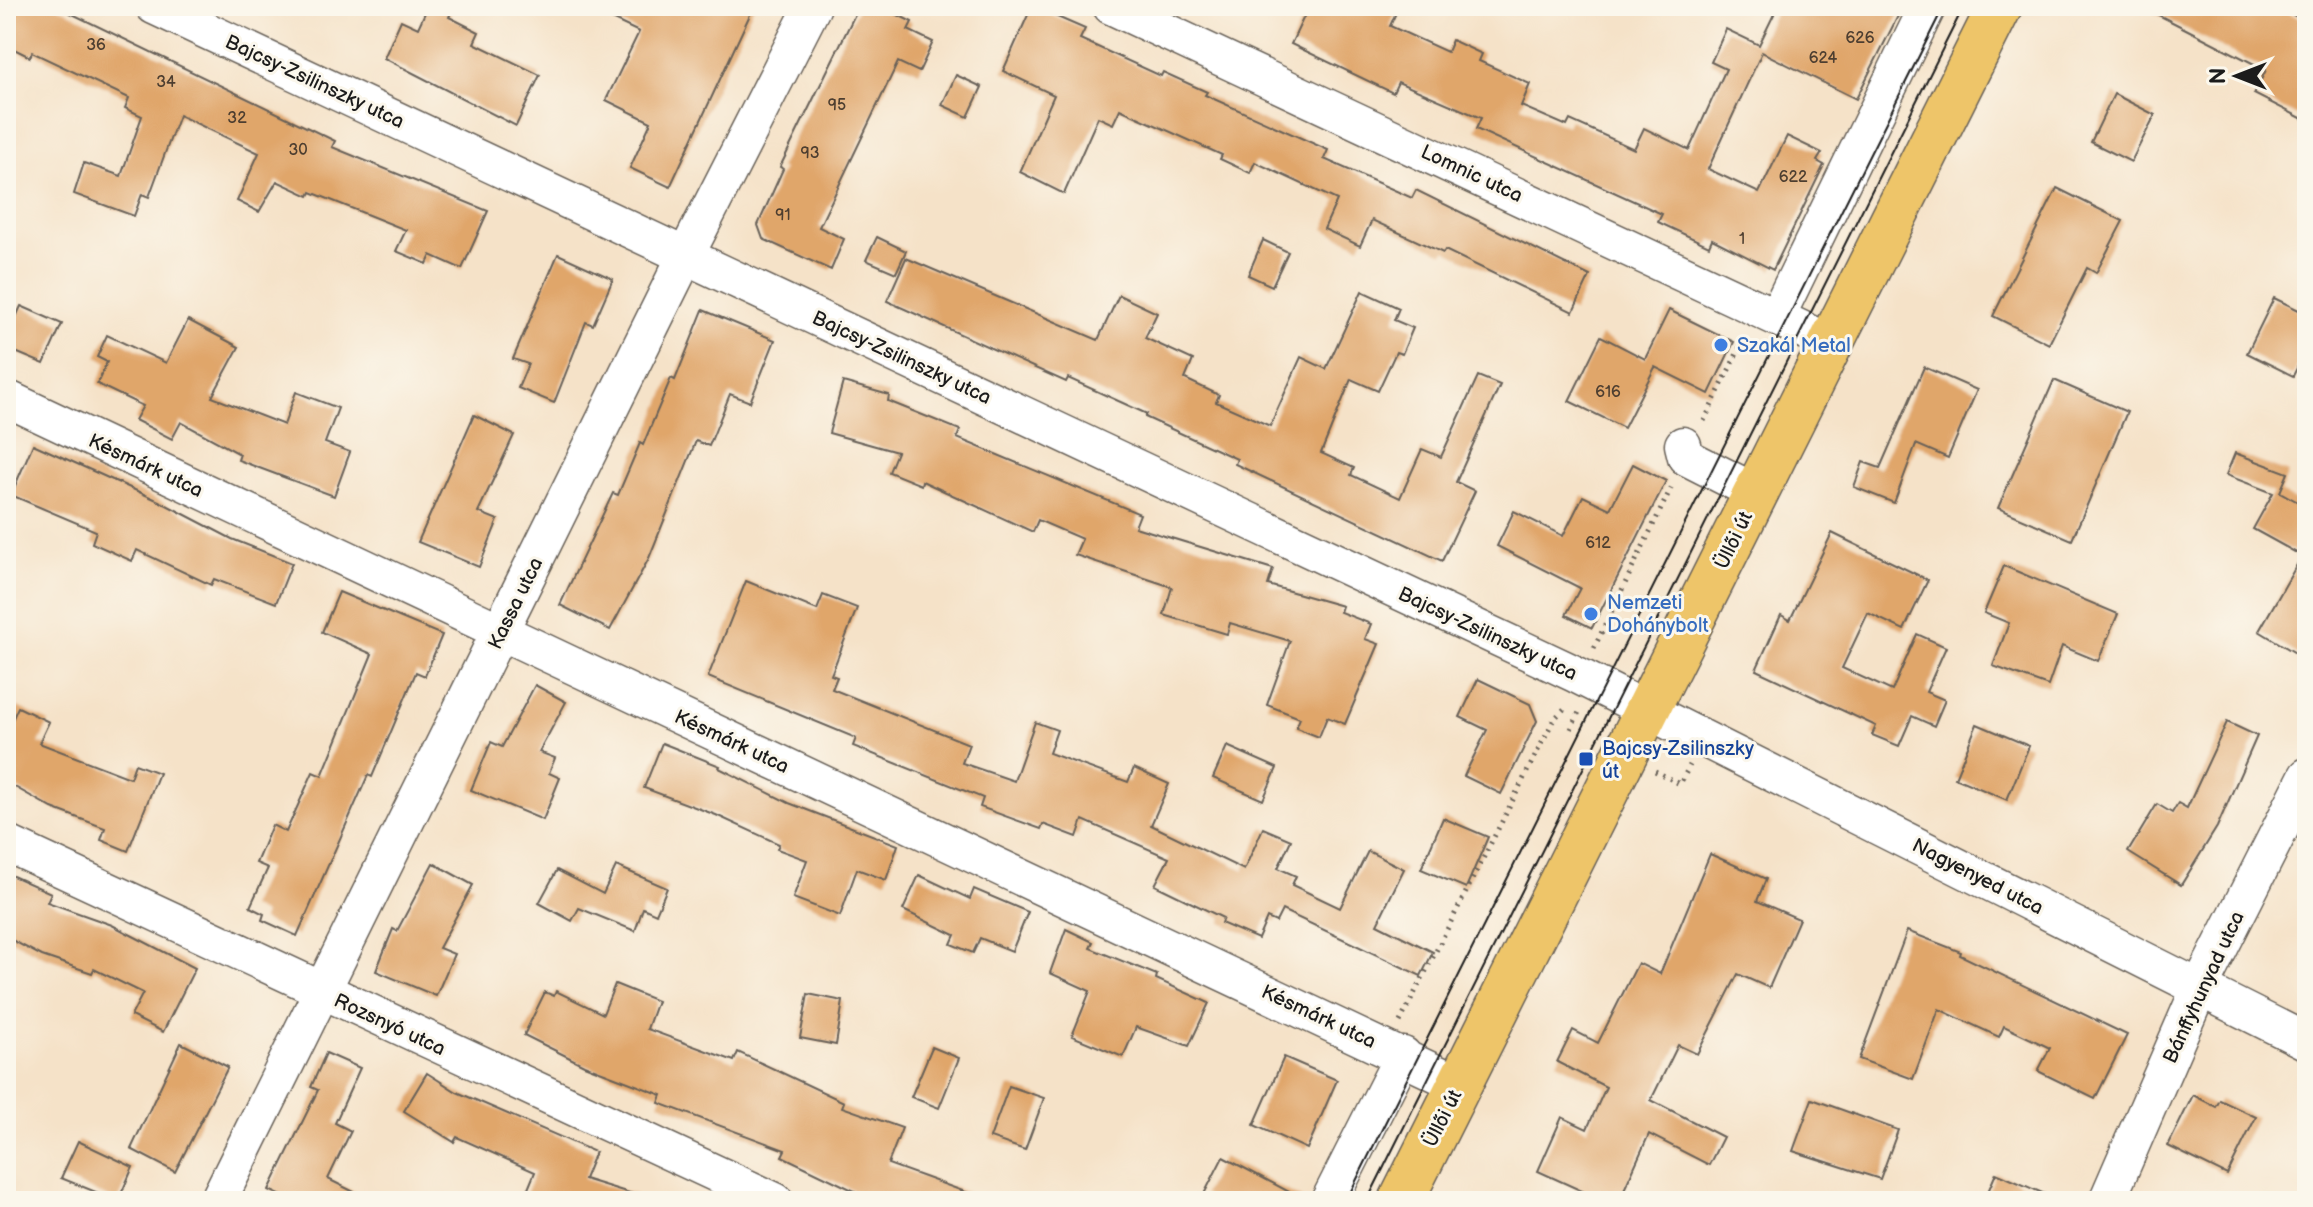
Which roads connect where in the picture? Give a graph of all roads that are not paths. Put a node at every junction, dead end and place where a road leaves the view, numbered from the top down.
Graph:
1 (154, 6) edge
2 (813, 6) edge
3 (1111, 6) edge
4 (1928, 6) edge
5 (2000, 6) edge
6 (686, 255) junction
7 (1777, 316) junction
8 (1831, 343) junction
9 (6, 398) edge
10 (1682, 454) dead end
11 (1757, 493) junction
12 (500, 633) junction
13 (1648, 710) junction
14 (2307, 776) edge
15 (6, 843) edge
16 (2200, 987) junction
17 (320, 992) junction
18 (2307, 1042) edge
19 (1395, 1051) junction
20 (1459, 1084) junction
21 (218, 1201) edge
22 (775, 1201) edge
23 (1329, 1201) edge
24 (1401, 1201) edge
25 (2107, 1201) edge

1 - 6 street, Bajcsy-Zsilinszky utca
2 - 6 street, Kassa utca
3 - 7 street, Lomnic utca
4 - 7 street
5 - 8 main road, Üllői út
6 - 12 street, Kassa utca
6 - 13 street, Bajcsy-Zsilinszky utca
7 - 8 street, Lomnic utca
8 - 11 main road, Üllői út
9 - 12 street, Késmárk utca
10 - 11 street
11 - 13 main road, Üllői út
12 - 17 street, Kassa utca
12 - 19 street, Késmárk utca
13 - 16 street, Nagyenyed utca
13 - 20 main road, Üllői út
14 - 16 street, Bánffyhunyad utca
15 - 17 street, Rozsnyó utca
16 - 18 street, Nagyenyed utca
16 - 25 street, Bánffyhunyad utca
17 - 21 street, Kassa utca
17 - 22 street, Rozsnyó utca
19 - 20 street, Késmárk utca
19 - 23 street
20 - 24 main road, Üllői út

